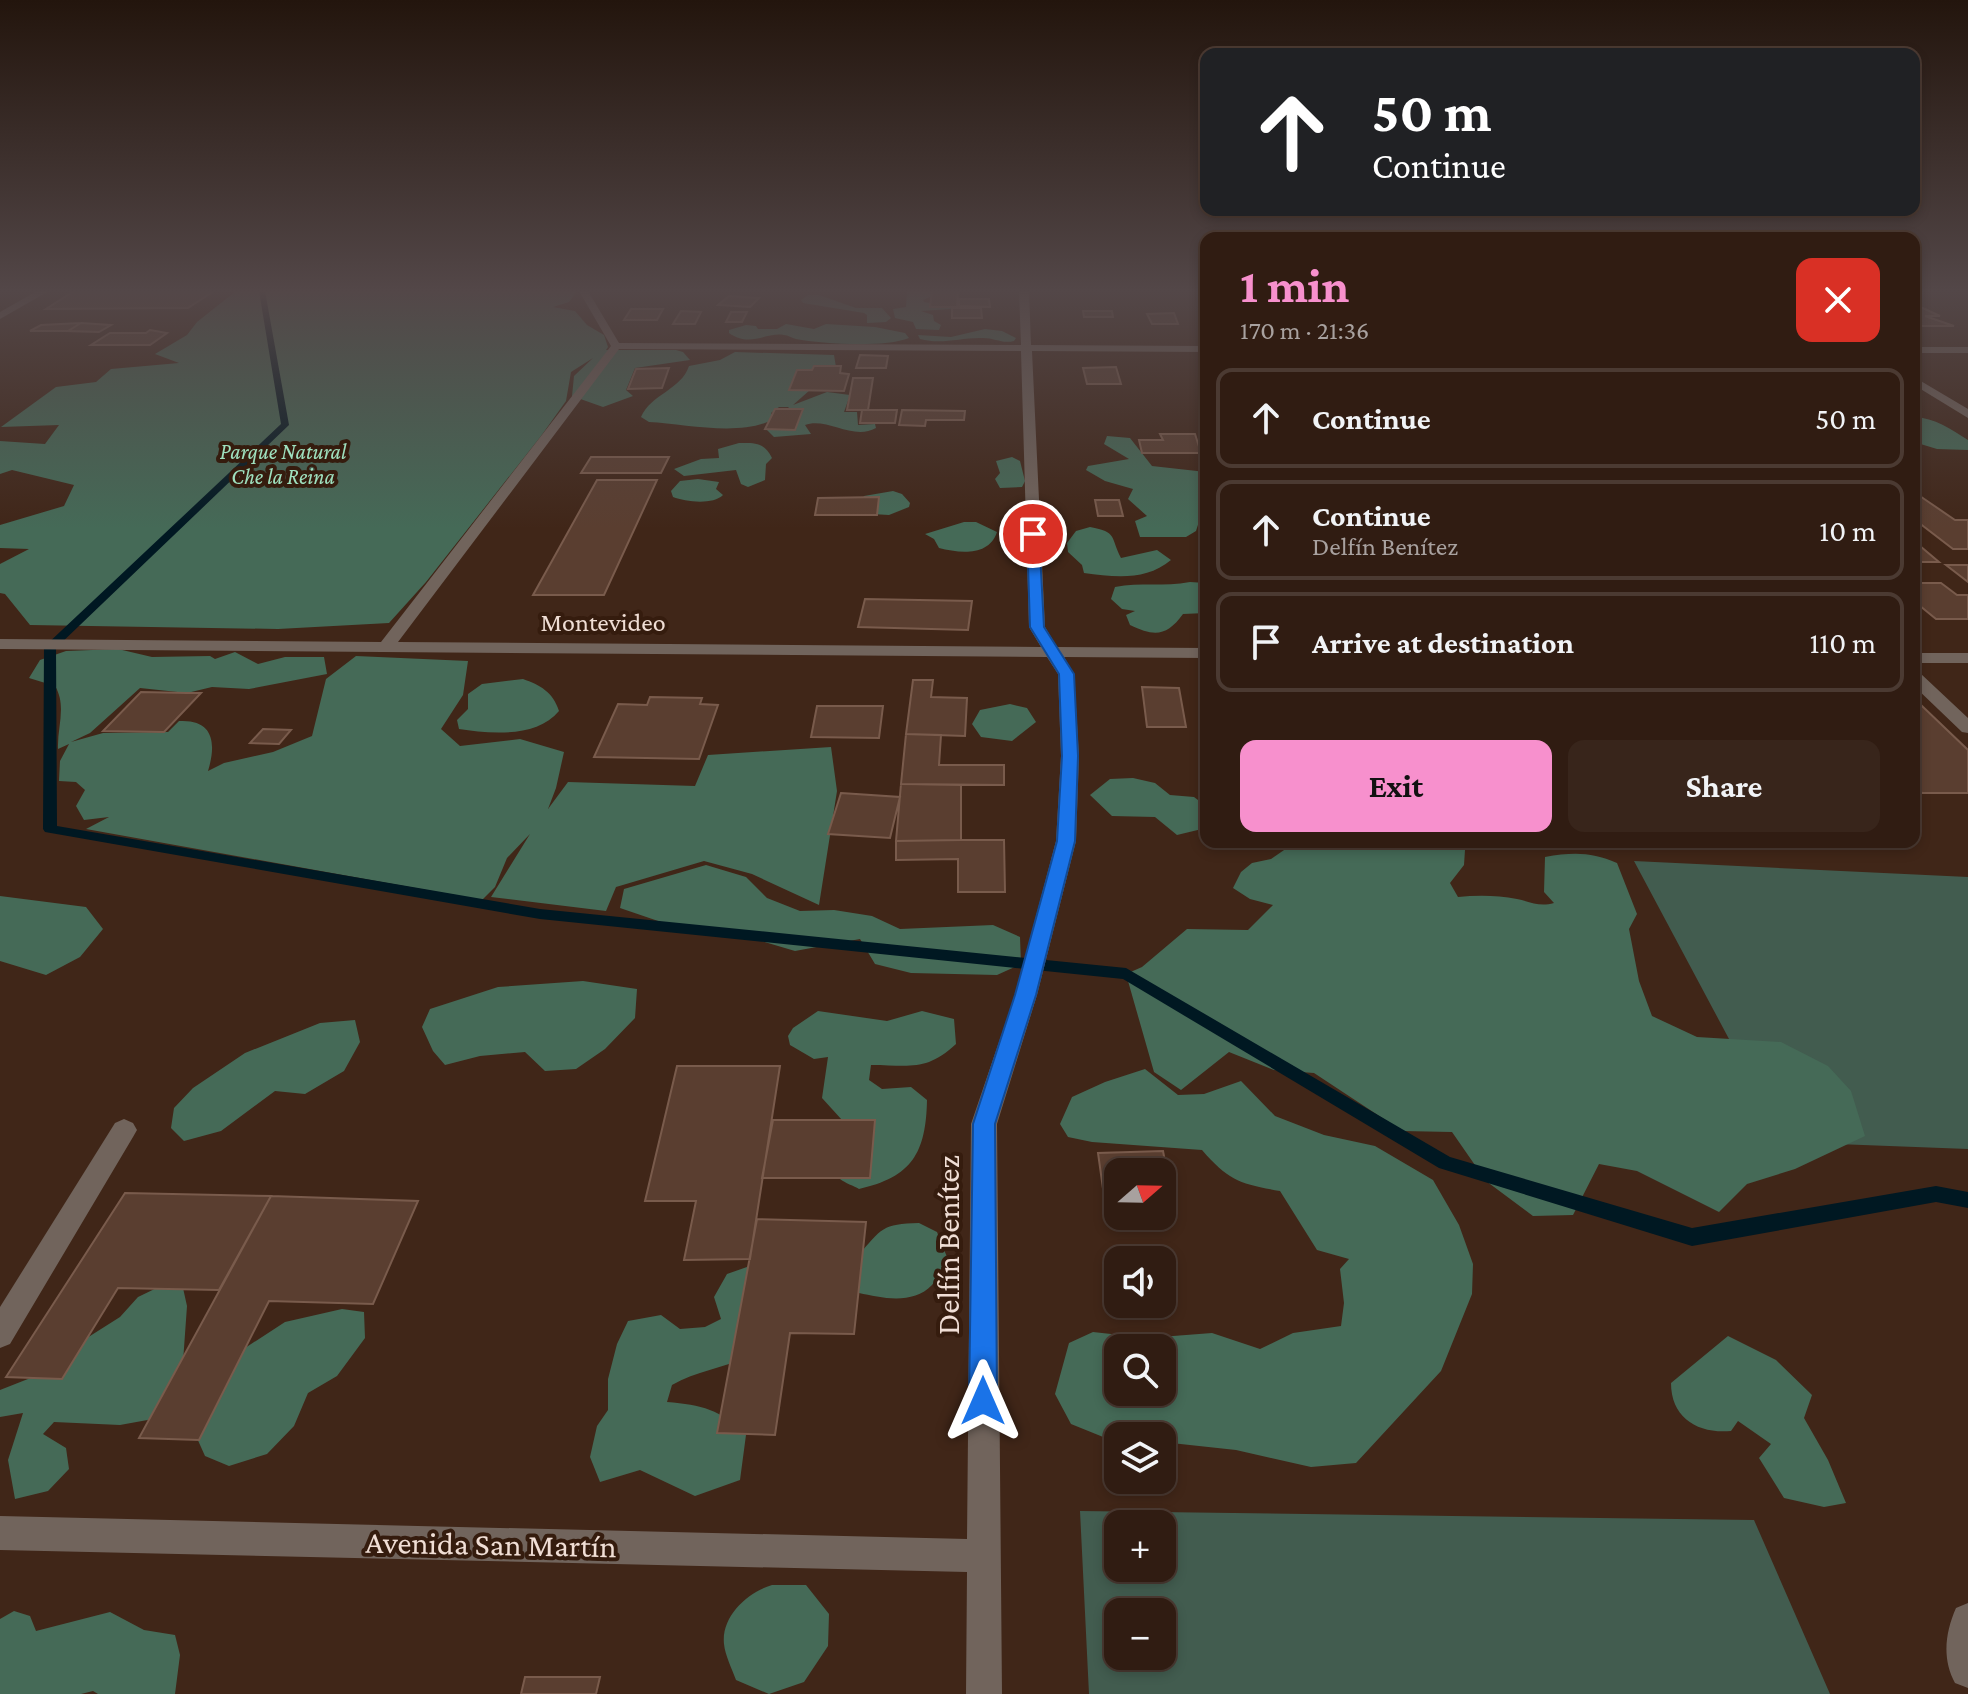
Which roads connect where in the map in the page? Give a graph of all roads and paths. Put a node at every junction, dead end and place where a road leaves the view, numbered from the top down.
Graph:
1 (598, 370) edge
2 (1026, 370) edge
3 (1920, 384) edge
4 (1968, 414) edge
5 (0, 644) edge
6 (386, 647) junction
7 (1052, 652) junction
8 (1200, 653) edge
9 (1920, 658) edge
10 (1968, 658) edge
11 (1920, 683) edge
12 (1968, 728) edge
13 (124, 1130) dead end
14 (0, 1334) edge
15 (0, 1533) edge
16 (982, 1556) junction
17 (1968, 1620) edge
18 (1968, 1670) edge
19 (984, 1694) edge

1 - 6 street
2 - 7 street
3 - 4 street
5 - 6 street, Montevideo
6 - 7 street, Montevideo
7 - 8 street, Montevideo
7 - 16 street, Delfín Benítez
9 - 10 street
11 - 12 street
13 - 14 street
15 - 16 street, Avenida San Martín
16 - 19 street, Delfín Benítez
17 - 18 street

